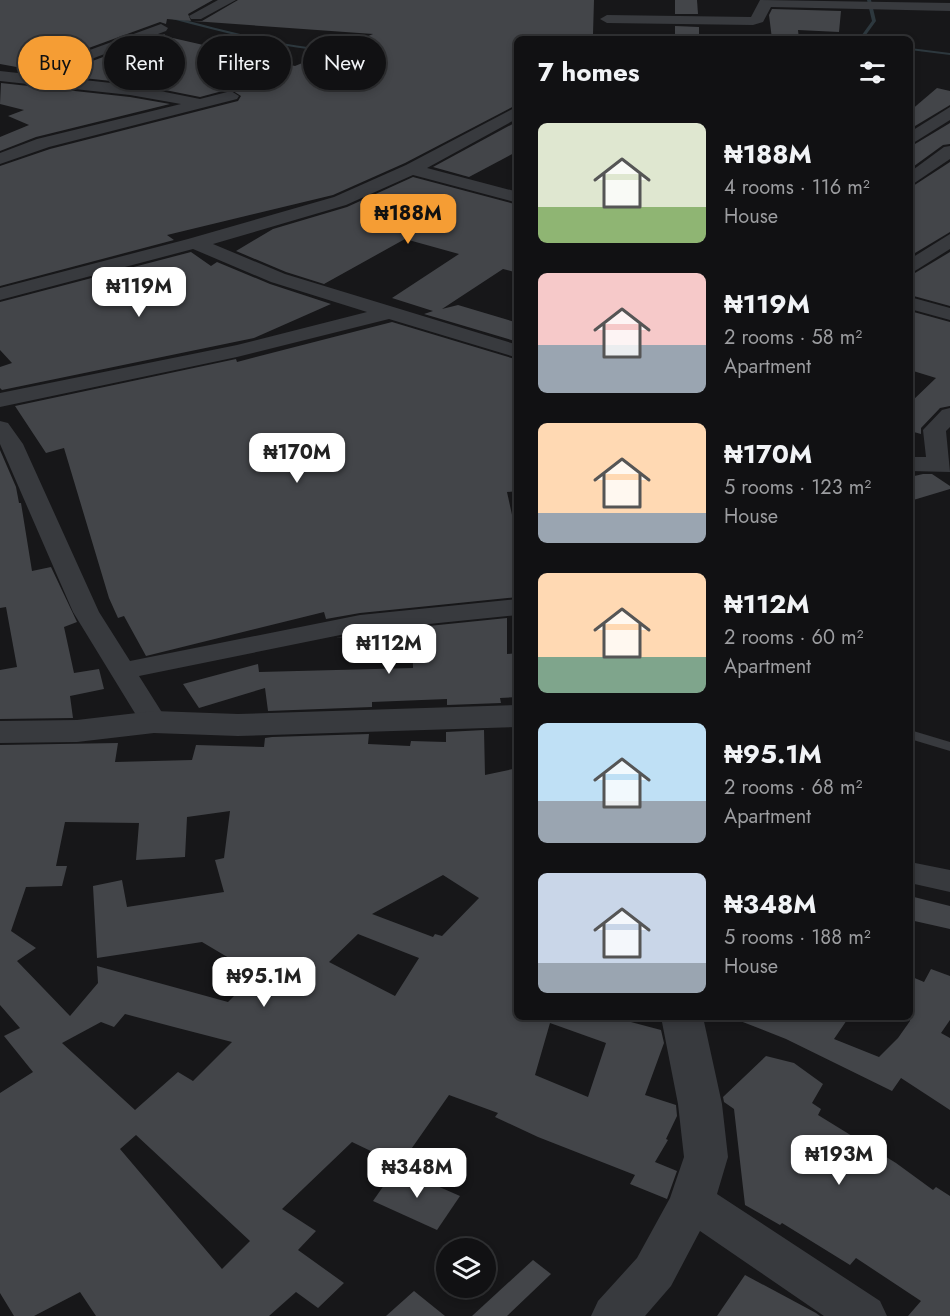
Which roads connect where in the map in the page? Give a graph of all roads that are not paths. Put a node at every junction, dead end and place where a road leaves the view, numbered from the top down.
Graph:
1 (229, 0) edge
2 (613, 0) edge
3 (767, 2) edge
4 (950, 7) edge
5 (196, 16) dead end
6 (607, 19) junction
7 (161, 28) dead end
8 (603, 36) edge
9 (92, 54) edge
10 (0, 76) edge
11 (18, 77) edge
12 (92, 86) edge
13 (231, 96) dead end
14 (208, 103) junction
15 (950, 112) edge
16 (514, 113) edge
17 (913, 138) edge
18 (950, 151) edge
19 (0, 159) edge
20 (412, 169) junction
21 (913, 179) edge
22 (514, 197) edge
23 (950, 240) edge
24 (195, 243) junction
25 (913, 266) edge
26 (0, 294) edge
27 (913, 304) edge
28 (392, 312) junction
29 (950, 314) edge
30 (514, 351) edge
31 (0, 400) edge
32 (950, 415) edge
33 (0, 428) edge
34 (913, 464) edge
35 (944, 465) edge
36 (514, 607) edge
37 (122, 671) junction
38 (514, 716) edge
39 (154, 722) junction
40 (0, 732) edge
41 (913, 735) edge
42 (950, 747) edge
43 (913, 873) edge
44 (950, 882) edge
45 (683, 1020) edge
46 (692, 1201) junction
47 (615, 1316) edge
48 (863, 1316) edge

1 - 5 street
2 - 6 street
3 - 4 street
3 - 6 street
6 - 8 street
7 - 9 street
10 - 11 street
12 - 14 street
13 - 14 street
14 - 19 street
15 - 17 street
16 - 20 street
18 - 21 street
20 - 22 street
20 - 24 street
23 - 25 street
24 - 26 street
24 - 28 street
27 - 29 street
28 - 30 street
28 - 31 street
32 - 35 street
33 - 37 street
34 - 35 street
36 - 37 street
37 - 39 street
38 - 39 street
39 - 40 street
41 - 42 lane
43 - 44 street
45 - 46 street
46 - 47 street
46 - 48 street

